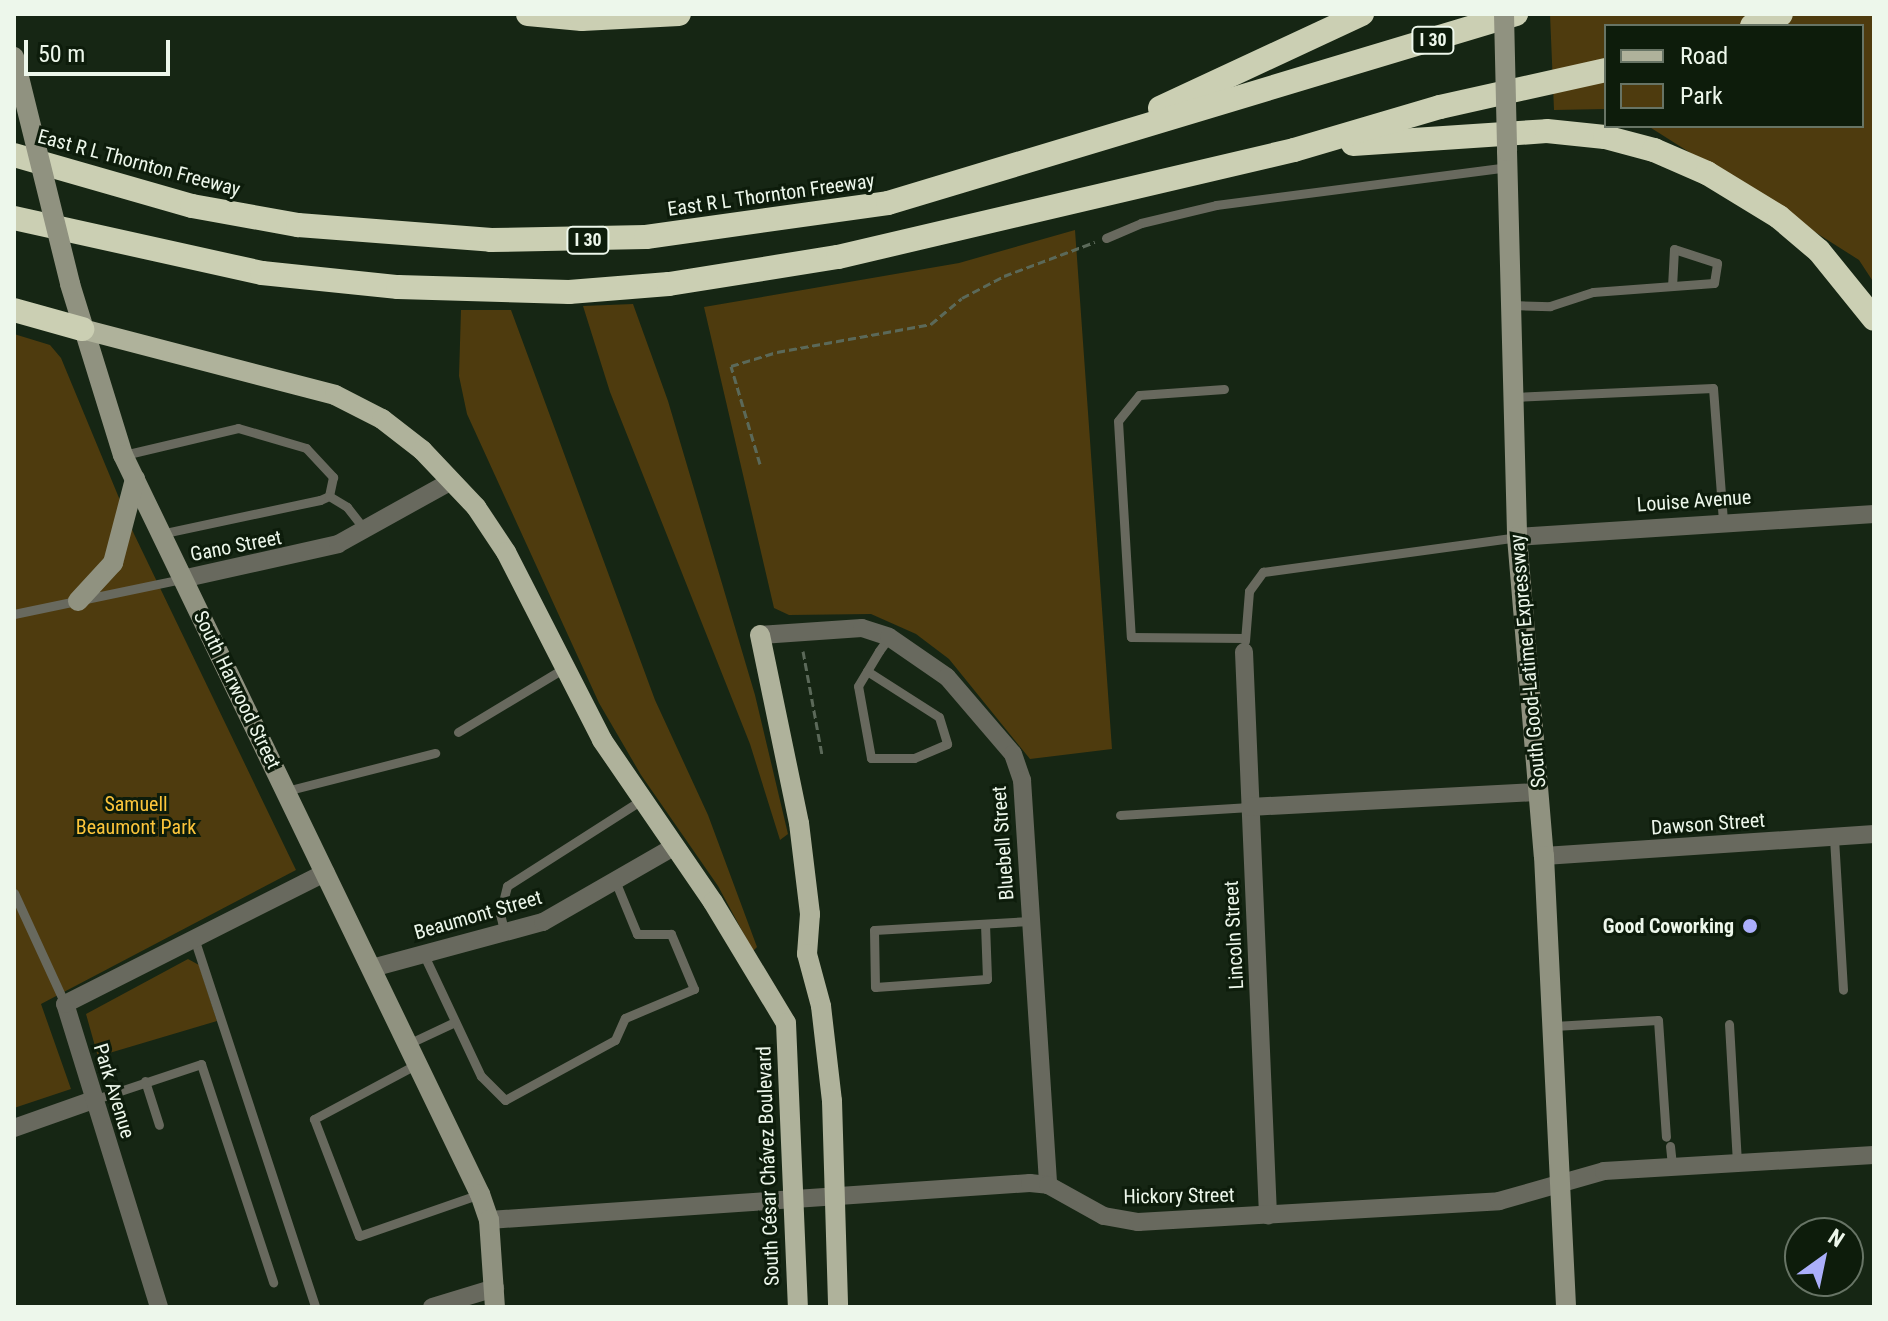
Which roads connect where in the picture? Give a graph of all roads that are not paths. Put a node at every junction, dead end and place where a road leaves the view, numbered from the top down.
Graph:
1 (528, 14) edge
2 (679, 14) edge
3 (1362, 14) edge
4 (1504, 14) edge
5 (1516, 14) edge
6 (1781, 14) edge
7 (1757, 24) edge
8 (14, 57) edge
9 (1604, 70) edge
10 (1077, 145) junction
11 (1294, 150) junction
12 (14, 155) edge
13 (1507, 159) junction
14 (14, 218) edge
15 (1106, 238) road end
16 (1672, 286) junction
17 (1508, 305) junction
18 (14, 310) edge
19 (1874, 319) edge
20 (82, 329) junction
21 (1224, 389) dead end
22 (1509, 397) junction
23 (123, 455) junction
24 (135, 479) junction
25 (451, 481) junction
26 (329, 496) junction
27 (1874, 514) edge
28 (1723, 520) junction
29 (365, 530) junction
30 (160, 534) junction
31 (1517, 537) junction
32 (182, 579) junction
33 (78, 601) junction
34 (14, 614) edge
35 (760, 635) joint
36 (889, 637) junction
37 (1244, 645) junction
38 (563, 669) junction
39 (867, 671) junction
40 (458, 732) dead end
41 (435, 753) dead end
42 (286, 791) junction
43 (1539, 792) junction
44 (640, 801) junction
45 (1250, 807) junction
46 (1120, 815) dead end
47 (1874, 834) edge
48 (1834, 838) junction
49 (675, 846) junction
50 (1544, 856) junction
51 (326, 872) junction
52 (616, 883) junction
53 (14, 893) edge
54 (1030, 921) junction
55 (985, 924) junction
56 (505, 934) junction
57 (195, 941) junction
58 (423, 953) junction
59 (372, 968) junction
60 (1843, 990) dead end
61 (65, 1004) junction
62 (455, 1022) junction
63 (1729, 1024) dead end
64 (1554, 1026) junction
65 (407, 1044) junction
66 (417, 1064) junction
67 (145, 1081) junction
68 (93, 1100) junction
69 (159, 1125) dead end
70 (14, 1128) edge
71 (1874, 1155) edge
72 (1737, 1163) junction
73 (1672, 1166) junction
74 (1048, 1185) junction
75 (1561, 1185) junction
76 (480, 1194) junction
77 (834, 1195) junction
78 (794, 1198) junction
79 (1268, 1215) junction
80 (489, 1220) junction
81 (273, 1282) dead end
82 (495, 1298) edge
83 (159, 1307) edge
84 (315, 1307) edge
85 (432, 1307) edge
86 (798, 1307) edge
87 (838, 1307) edge
88 (1566, 1307) edge

1 - 2 highway
3 - 10 highway
4 - 13 main road, South Good-Latimer Expressway, bridge
5 - 10 highway, East R L Thornton Freeway / I 30
6 - 7 highway
8 - 20 main road, South Harwood Street, bridge
9 - 11 highway
10 - 12 highway, East R L Thornton Freeway / I 30
11 - 14 highway
11 - 19 highway
13 - 15 lane
13 - 17 main road, South Good-Latimer Expressway
16 - 16 lane
16 - 17 lane
17 - 22 main road, South Good-Latimer Expressway
18 - 20 highway
20 - 23 main road, South Harwood Street
20 - 25 main road
21 - 37 lane
22 - 28 lane
22 - 31 main road, South Good-Latimer Expressway
23 - 24 main road, South Harwood Street
23 - 26 lane
24 - 30 main road, South Harwood Street
24 - 33 main road
25 - 29 street, Gano Street
25 - 38 main road
26 - 29 lane
26 - 30 lane
27 - 28 street, Louise Avenue
28 - 31 street, Louise Avenue
29 - 32 street, Gano Street
30 - 32 main road, South Harwood Street
31 - 37 lane
31 - 43 main road, South Good-Latimer Expressway
32 - 33 lane, Gano Street
32 - 42 main road, South Harwood Street
33 - 34 lane, Gano Street
35 - 36 street, Bluebell Street
35 - 77 main road
36 - 39 lane
36 - 54 street, Bluebell Street
37 - 45 street, Lincoln Street
38 - 40 lane
38 - 44 main road
39 - 39 lane
41 - 42 lane
42 - 51 main road, South Harwood Street
43 - 45 street
43 - 50 main road, South Good-Latimer Expressway
44 - 49 main road
44 - 56 lane
45 - 46 lane
45 - 79 street, Lincoln Street
47 - 48 street, Dawson Street
48 - 50 street, Dawson Street
48 - 60 lane
49 - 52 street, Beaumont Street
49 - 78 main road, South César Chávez Boulevard
50 - 64 main road, South Good-Latimer Expressway
51 - 57 street
51 - 59 main road, South Harwood Street
52 - 56 street, Beaumont Street
52 - 62 lane
53 - 61 lane, Park Avenue
54 - 55 lane
54 - 74 street, Bluebell Street
55 - 55 lane
56 - 58 street, Beaumont Street
57 - 61 street
57 - 84 lane
58 - 59 street, Beaumont Street
58 - 62 lane
59 - 65 main road, South Harwood Street
61 - 68 street, Park Avenue
62 - 65 lane
63 - 72 lane
64 - 73 lane
64 - 75 main road, South Good-Latimer Expressway
65 - 66 main road, South Harwood Street
66 - 76 main road, South Harwood Street
66 - 76 lane
67 - 68 lane
67 - 69 lane
67 - 81 lane
68 - 70 street
68 - 83 street, Park Avenue
71 - 72 street, Hickory Street
72 - 73 street, Hickory Street
73 - 75 street, Hickory Street
74 - 77 street, Hickory Street
74 - 79 street, Hickory Street
75 - 79 street, Hickory Street
75 - 88 main road, South Good-Latimer Expressway
76 - 80 main road, South Harwood Street
77 - 78 street, Hickory Street
77 - 87 main road
78 - 80 street, Hickory Street
78 - 86 main road, South César Chávez Boulevard
80 - 82 main road, South Harwood Street
82 - 85 street

